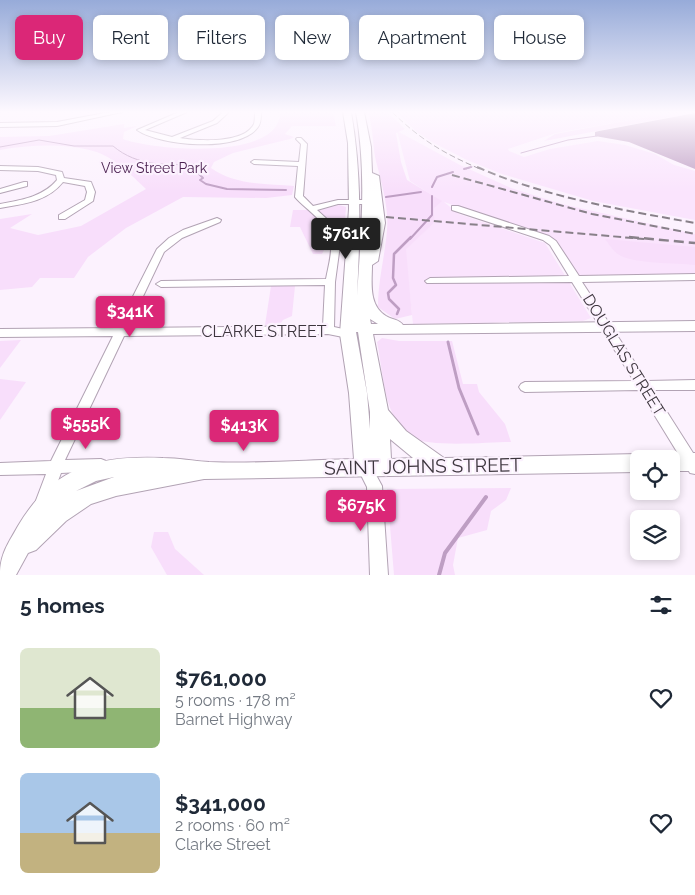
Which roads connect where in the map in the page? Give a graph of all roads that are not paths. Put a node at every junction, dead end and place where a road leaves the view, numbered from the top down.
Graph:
1 (174, 139) edge
2 (228, 139) edge
3 (299, 139) dead end
4 (351, 139) edge
5 (357, 139) edge
6 (365, 139) edge
7 (367, 147) junction
8 (254, 162) dead end
9 (301, 164) junction
10 (0, 168) edge
11 (366, 171) junction
12 (61, 180) junction
13 (24, 184) dead end
14 (0, 191) edge
15 (361, 202) junction
16 (0, 206) edge
17 (455, 208) dead end
18 (311, 209) junction
19 (62, 217) dead end
20 (217, 220) dead end
21 (366, 276) junction
22 (695, 277) edge
23 (577, 280) junction
24 (430, 281) dead end
25 (330, 282) junction
26 (161, 284) dead end
27 (364, 296) junction
28 (695, 326) edge
29 (606, 327) junction
30 (353, 328) junction
31 (328, 330) junction
32 (417, 330) junction
33 (119, 332) junction
34 (0, 333) edge
35 (695, 385) edge
36 (643, 386) junction
37 (525, 387) dead end
38 (379, 412) junction
39 (630, 463) edge
40 (680, 463) edge
41 (694, 464) edge
42 (55, 466) junction
43 (440, 466) junction
44 (373, 467) junction
45 (114, 468) junction
46 (0, 469) edge
47 (208, 470) junction
48 (41, 509) junction
49 (18, 551) junction
50 (3, 575) edge
51 (380, 575) edge

1 - 2 street
3 - 9 street
4 - 15 main road
5 - 11 main road
6 - 7 main road
7 - 11 main road
7 - 21 main road
8 - 9 street
9 - 18 street
10 - 12 street
11 - 15 main road
12 - 16 street
12 - 19 street
13 - 14 street
15 - 18 street
15 - 21 main road
15 - 30 main road
17 - 23 street, DOUGLAS STREET
18 - 25 street
20 - 33 street
21 - 27 main road
22 - 23 street
23 - 24 street
23 - 29 street, DOUGLAS STREET
25 - 26 street
25 - 31 street
27 - 30 main road
27 - 32 main road
28 - 29 main road, CLARKE STREET
29 - 32 main road, CLARKE STREET
29 - 36 street, DOUGLAS STREET
30 - 31 street, CLARKE STREET
30 - 32 main road, CLARKE STREET
30 - 38 main road
30 - 44 main road
31 - 33 street, CLARKE STREET
33 - 34 street, CLARKE STREET
33 - 42 street
35 - 36 street
36 - 37 street
36 - 41 street, DOUGLAS STREET
38 - 43 main road
38 - 44 main road
39 - 43 main road, SAINT JOHNS STREET
40 - 41 main road
42 - 45 street, SAINT JOHNS STREET
42 - 46 street, SAINT JOHNS STREET
42 - 48 street
43 - 44 main road, SAINT JOHNS STREET
44 - 47 main road, SAINT JOHNS STREET
44 - 51 street
45 - 47 main road, SAINT JOHNS STREET
45 - 48 main road
47 - 49 main road, SAINT JOHNS STREET
48 - 49 main road
49 - 50 main road

